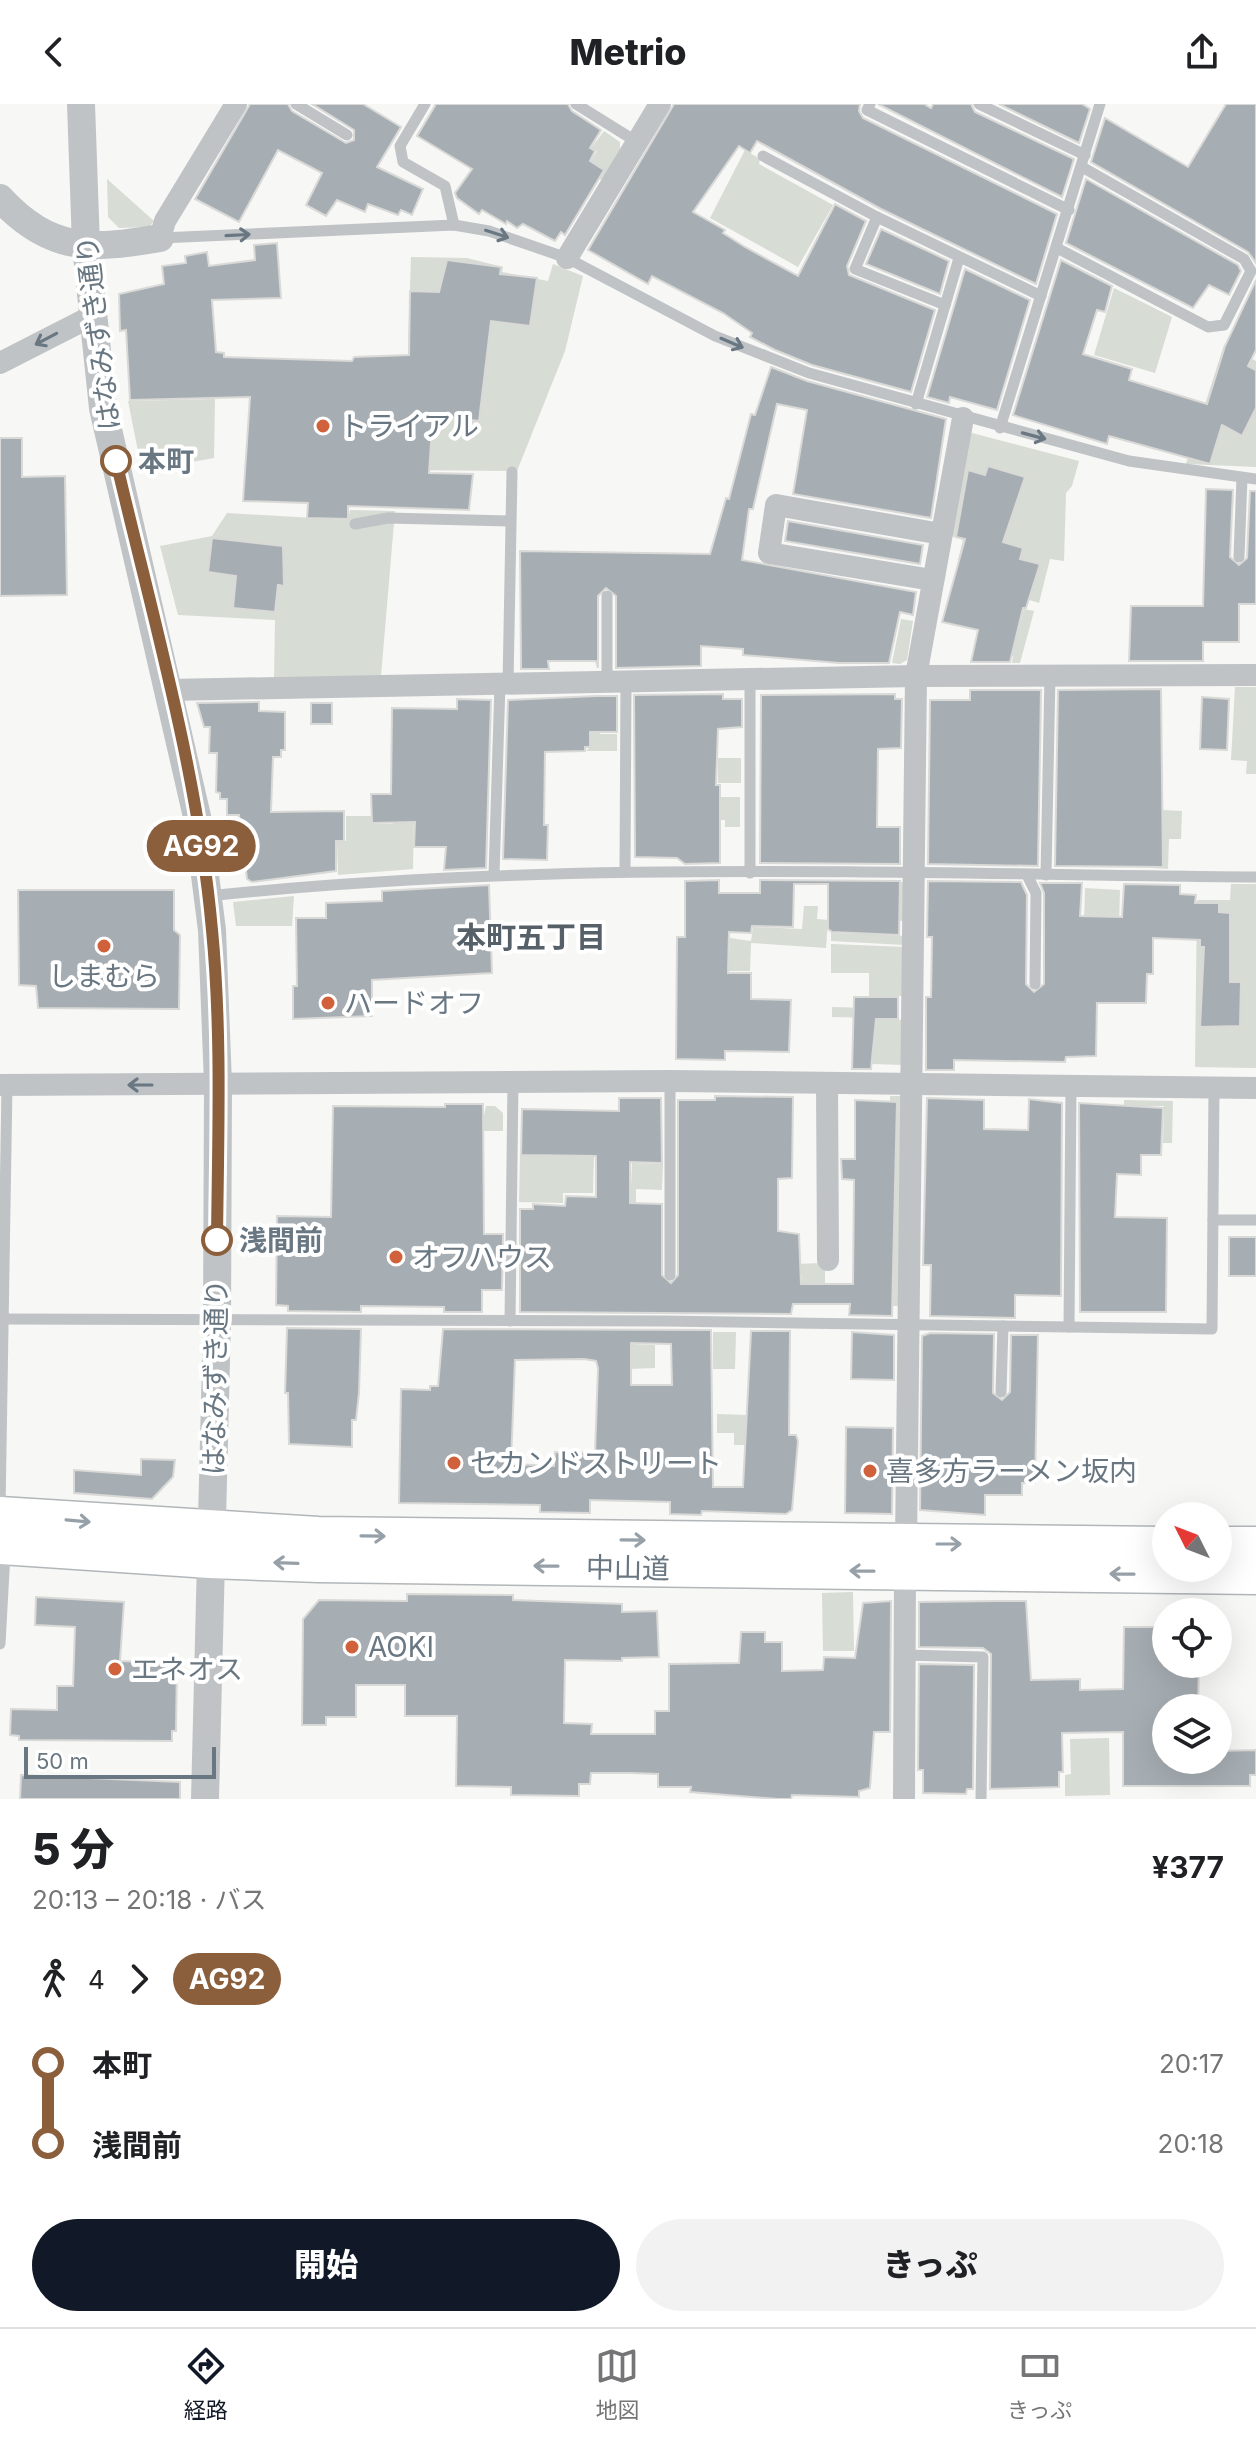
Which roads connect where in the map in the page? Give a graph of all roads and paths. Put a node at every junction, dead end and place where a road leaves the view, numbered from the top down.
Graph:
1 (81, 104) edge
2 (236, 104) edge
3 (296, 104) edge
4 (425, 104) edge
5 (576, 104) edge
6 (660, 104) edge
7 (870, 104) edge
8 (979, 104) edge
9 (1100, 104) edge
10 (347, 135) dead end
11 (637, 142) junction
12 (763, 156) dead end
13 (1083, 161) junction
14 (0, 198) edge
15 (1069, 210) junction
16 (877, 217) junction
17 (454, 225) junction
18 (160, 238) junction
19 (86, 246) junction
20 (1057, 248) junction
21 (567, 258) junction
22 (959, 258) junction
23 (1041, 296) junction
24 (945, 305) junction
25 (92, 316) junction
26 (0, 363) edge
27 (916, 404) junction
28 (963, 418) junction
29 (1000, 428) junction
30 (512, 472) dead end
31 (1242, 478) junction
32 (1256, 479) edge
33 (509, 521) junction
34 (355, 524) dead end
35 (941, 534) junction
36 (1239, 557) dead end
37 (932, 580) junction
38 (607, 596) dead end
39 (1050, 675) junction
40 (1256, 675) edge
41 (916, 676) junction
42 (750, 679) junction
43 (617, 681) junction
44 (504, 684) junction
45 (169, 690) junction
46 (625, 871) junction
47 (750, 873) junction
48 (915, 874) junction
49 (494, 875) junction
50 (1027, 875) junction
51 (1046, 875) junction
52 (1256, 877) edge
53 (208, 896) junction
54 (1035, 984) dead end
55 (513, 1081) junction
56 (670, 1081) junction
57 (913, 1081) junction
58 (827, 1083) junction
59 (218, 1084) junction
60 (1071, 1084) junction
61 (4, 1085) edge
62 (1214, 1087) junction
63 (1256, 1088) edge
64 (1213, 1220) junction
65 (1256, 1220) edge
66 (828, 1260) dead end
67 (670, 1275) dead end
68 (1, 1319) edge
69 (217, 1320) junction
70 (510, 1321) junction
71 (911, 1324) junction
72 (1003, 1326) junction
73 (1069, 1327) junction
74 (1001, 1392) dead end
75 (2, 1530) edge
76 (1232, 1545) edge
77 (1256, 1545) edge
78 (210, 1546) junction
79 (1152, 1546) edge
80 (906, 1557) junction
81 (1256, 1576) edge
82 (0, 1644) edge
83 (904, 1655) junction
84 (205, 1799) edge
85 (904, 1799) edge
86 (981, 1799) edge

1 - 19 street, はなみずき通り
2 - 18 street
3 - 10 lane
4 - 17 lane
5 - 11 lane
6 - 11 street
7 - 15 lane
8 - 13 lane
9 - 13 lane
11 - 21 street
12 - 16 lane
13 - 15 lane
13 - 20 lane
14 - 19 street
15 - 20 lane
16 - 22 lane
16 - 24 lane
18 -> 17 lane
17 -> 21 lane
18 - 19 street
19 - 25 street, はなみずき通り
20 - 23 lane
21 -> 27 lane
22 - 23 lane
22 - 24 lane
23 - 29 lane
24 - 27 lane
25 -> 26 street
25 - 45 street, はなみずき通り
27 - 28 lane
28 - 29 lane
28 - 35 street
29 -> 31 lane
30 - 33 lane
31 - 32 lane
31 - 36 lane
33 - 34 lane
33 - 44 lane
35 - 37 street
35 - 37 street
37 - 41 street
38 - 43 lane
39 - 40 street
39 - 41 street
39 - 51 lane
41 - 42 street
41 - 48 street
42 - 43 street
42 - 47 lane
43 - 44 street
43 - 46 lane
44 - 45 street
44 - 49 lane
45 - 53 street, はなみずき通り
46 - 47 lane
46 - 49 lane
47 - 48 lane
48 - 50 lane
48 - 57 street
49 - 53 lane
50 - 51 lane
50 - 54 lane
51 - 52 lane
53 - 59 street, はなみずき通り
55 - 56 street
55 - 59 street
55 - 70 lane
56 - 58 street
56 - 67 lane
57 - 58 street
57 - 60 street
57 - 71 street
58 - 66 street
59 -> 61 street
59 - 69 street, はなみずき通り
60 - 62 street
60 - 73 lane
61 - 68 lane
62 - 63 street
62 - 64 lane
64 - 65 lane
64 - 73 lane
68 - 69 lane
68 - 75 lane
69 - 70 lane
69 - 78 street, はなみずき通り
70 - 71 lane
71 - 72 lane
71 - 80 street
72 - 73 lane
72 - 74 lane
75 - 78 highway, 中山道
75 - 82 lane
76 - 77 highway
78 - 80 highway, 中山道
78 - 84 street, はなみずき通り
80 -> 79 highway, 中山道
81 -> 80 highway, 中山道
80 - 83 street
83 - 85 street
83 - 86 lane

